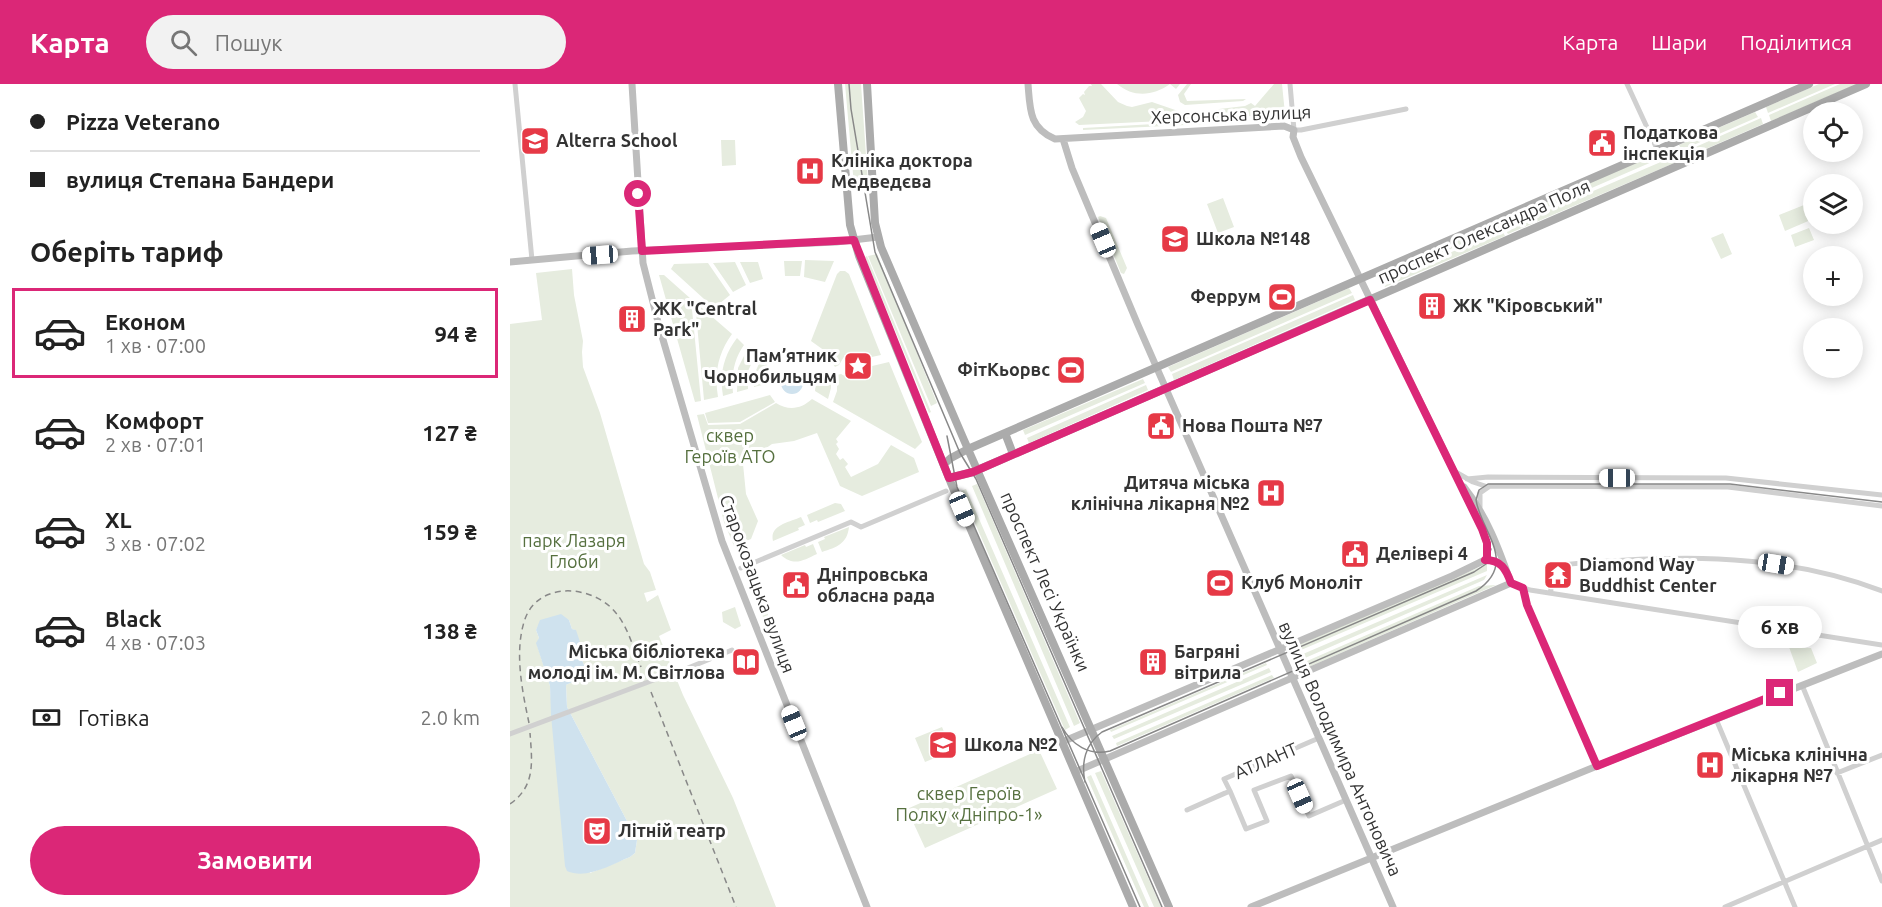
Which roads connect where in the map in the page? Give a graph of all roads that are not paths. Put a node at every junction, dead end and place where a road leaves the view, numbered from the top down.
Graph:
1 (515, 84) edge
2 (632, 84) edge
3 (837, 84) edge
4 (867, 84) edge
5 (1028, 84) edge
6 (1290, 84) edge
7 (1626, 84) edge
8 (1809, 84) edge
9 (1866, 84) edge
10 (1406, 109) dead end
11 (1294, 130) junction
12 (1063, 139) junction
13 (1657, 149) junction
14 (878, 237) junction
15 (854, 240) junction
16 (642, 251) junction
17 (532, 260) junction
18 (510, 262) edge
19 (1359, 279) junction
20 (1370, 300) junction
21 (1157, 367) junction
22 (1166, 387) junction
23 (1005, 434) junction
24 (968, 449) junction
25 (1013, 454) junction
26 (944, 464) junction
27 (978, 470) junction
28 (1454, 471) junction
29 (949, 478) junction
30 (1467, 479) junction
31 (1458, 480) junction
32 (1488, 487) junction
33 (946, 491) dead end
34 (1882, 495) edge
35 (1882, 506) edge
36 (1481, 511) junction
37 (1486, 559) junction
38 (741, 568) dead end
39 (1506, 570) junction
40 (1511, 583) junction
41 (1523, 588) junction
42 (1882, 591) edge
43 (1551, 593) junction
44 (1882, 645) edge
45 (1280, 649) junction
46 (732, 650) dead end
47 (1882, 654) edge
48 (688, 668) tunnel mouth
49 (675, 672) tunnel mouth
50 (1293, 678) junction
51 (1802, 685) junction
52 (1716, 718) junction
53 (1092, 729) junction
54 (510, 734) edge
55 (1319, 738) junction
56 (1062, 742) junction
57 (1882, 755) edge
58 (1105, 759) junction
59 (1597, 766) junction
60 (1075, 772) junction
61 (1838, 773) junction
62 (1228, 792) junction
63 (1346, 800) junction
64 (1882, 840) edge
65 (1868, 846) junction
66 (1372, 858) junction
67 (1882, 880) edge
68 (1784, 882) junction
69 (867, 907) edge
70 (1133, 907) edge
71 (1169, 907) edge
72 (1251, 907) edge
73 (1393, 907) edge
74 (1725, 907) edge
75 (1795, 907) edge

1 - 17 street
2 - 16 street, Старокозацька вулиця
3 - 15 main road
4 - 14 main road, проспект Лесі Українки
5 - 12 street, Херсонська вулиця
6 - 11 street
7 - 13 street
8 - 13 main road, проспект Олександра Поля
9 - 20 main road, проспект Олександра Поля
10 - 11 street, Херсонська вулиця
11 - 12 street, Херсонська вулиця
11 - 19 street
12 - 21 street, вулиця Володимира Антоновича
13 - 19 main road, проспект Олександра Поля
14 - 15 street
14 - 24 main road, проспект Лесі Українки
15 - 16 street
15 - 26 main road
16 - 17 street
16 - 69 street, Старокозацька вулиця
17 - 18 street
19 - 20 street
19 - 21 main road, проспект Олександра Поля
20 - 22 main road, проспект Олександра Поля
20 - 28 street
21 - 22 street, вулиця Володимира Антоновича
21 - 23 main road, проспект Олександра Поля
22 - 25 main road, проспект Олександра Поля
22 - 45 street, вулиця Володимира Антоновича
23 - 24 main road, проспект Олександра Поля
23 - 25 main road
24 - 26 main road, проспект Олександра Поля
24 - 27 main road, проспект Лесі Українки
25 - 27 main road, проспект Олександра Поля
26 - 29 main road
27 - 29 main road, проспект Олександра Поля
27 - 53 main road, проспект Лесі Українки
28 - 30 street
28 - 31 street
29 - 56 main road
30 - 32 street
30 - 34 street
31 - 36 street
31 - 37 street
32 - 35 street
32 - 36 street
33 - 38 street
36 - 39 street
37 - 39 street
37 - 45 street
39 - 40 street
40 - 41 street
40 - 50 street
41 - 43 street
41 - 59 street
42 - 43 street
43 - 44 street
45 - 50 street, вулиця Володимира Антоновича
45 - 53 street
46 - 48 street
47 - 51 street
49 - 54 street
50 - 55 street, вулиця Володимира Антоновича
50 - 58 street
51 - 52 street
51 - 61 street
52 - 59 street
52 - 68 street
53 - 56 street
53 - 58 main road, проспект Лесі Українки
55 - 62 street, АТЛАНТ
55 - 63 street, вулиця Володимира Антоновича
56 - 60 main road
57 - 61 street
58 - 60 street
58 - 71 main road, проспект Лесі Українки
59 - 66 street
60 - 70 main road
61 - 65 street
62 - 62 street, АТЛАНТ
62 - 63 street, АТЛАНТ
63 - 66 street, вулиця Володимира Антоновича
64 - 65 street
65 - 67 street
65 - 68 street
66 - 72 street
66 - 73 street, вулиця Володимира Антоновича
68 - 74 street
68 - 75 street

